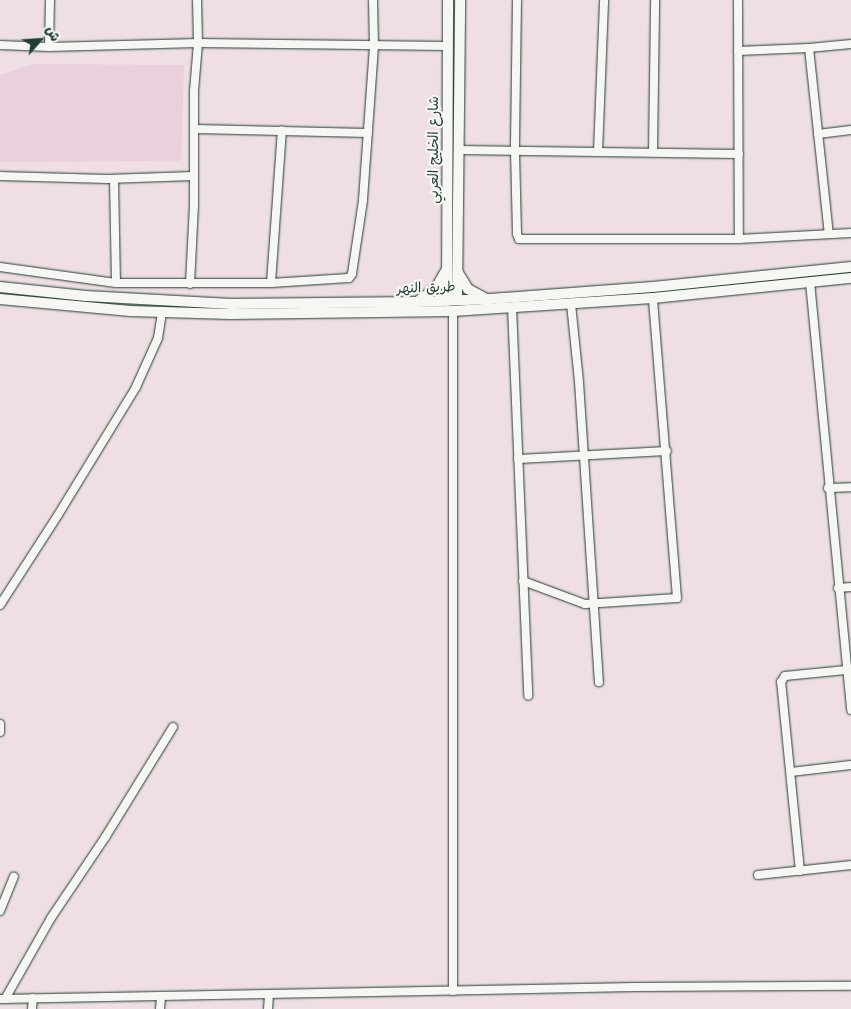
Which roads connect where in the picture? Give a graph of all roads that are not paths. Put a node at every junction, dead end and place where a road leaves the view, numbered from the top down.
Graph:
1 (50, 0) edge
2 (197, 0) edge
3 (373, 0) edge
4 (448, 0) edge
5 (460, 0) edge
6 (517, 0) edge
7 (604, 0) edge
8 (655, 0) edge
9 (738, 0) edge
10 (198, 43) junction
11 (851, 44) edge
12 (0, 45) edge
13 (374, 45) junction
14 (447, 46) junction
15 (49, 47) junction
16 (809, 48) junction
17 (738, 51) junction
18 (195, 129) junction
19 (282, 130) junction
20 (851, 130) edge
21 (368, 132) junction
22 (818, 134) junction
23 (458, 150) junction
24 (515, 151) junction
25 (598, 152) junction
26 (653, 152) junction
27 (739, 154) junction
28 (0, 176) edge
29 (194, 176) junction
30 (114, 179) junction
31 (851, 232) edge
32 (829, 234) junction
33 (739, 238) junction
34 (0, 267) edge
35 (851, 267) edge
36 (452, 268) junction
37 (851, 278) edge
38 (810, 282) junction
39 (116, 283) junction
40 (271, 283) junction
41 (190, 284) junction
42 (0, 287) edge
43 (653, 298) junction
44 (0, 299) edge
45 (490, 299) junction
46 (452, 301) junction
47 (417, 302) junction
48 (571, 304) junction
49 (512, 307) junction
50 (453, 311) junction
51 (162, 312) junction
52 (667, 451) junction
53 (584, 456) junction
54 (518, 459) junction
55 (851, 487) edge
56 (828, 488) junction
57 (523, 582) junction
58 (851, 587) edge
59 (838, 588) junction
60 (595, 604) junction
61 (0, 605) edge
62 (847, 646) edge
63 (846, 670) junction
64 (599, 682) dead end
65 (528, 696) dead end
66 (851, 710) edge
67 (0, 724) edge
68 (173, 727) dead end
69 (0, 732) edge
70 (851, 765) edge
71 (791, 772) junction
72 (851, 865) edge
73 (800, 871) junction
74 (758, 875) dead end
75 (14, 877) dead end
76 (0, 911) edge
77 (851, 986) edge
78 (453, 991) junction
79 (269, 995) junction
80 (161, 997) junction
81 (33, 998) junction
82 (3, 999) edge
83 (32, 1009) edge
84 (160, 1009) edge
85 (268, 1009) edge

1 - 15 street
2 - 10 street
3 - 13 street
4 - 14 main road, شارع الخليج العربي
5 - 23 main road, شارع الخليج العربي
6 - 24 street
7 - 25 street
8 - 26 street
9 - 17 street
10 - 13 street
10 - 15 street
10 - 18 street
11 - 16 street
12 - 15 street
13 - 14 street
13 - 21 street
14 - 36 main road, شارع الخليج العربي
16 - 17 street
16 - 22 street
17 - 27 street
18 - 19 street
18 - 29 street
19 - 21 street
19 - 40 street
20 - 22 street
21 - 40 street
22 - 32 street
23 - 24 street
23 - 36 main road, شارع الخليج العربي
24 - 25 street
24 - 33 street
25 - 26 street
26 - 27 street
27 - 33 street
28 - 30 street
29 - 30 street
29 - 41 street
30 - 39 street
31 - 32 street
32 - 33 street
34 - 39 street
35 - 45 main road, طريق النهر
36 - 45 main road
36 - 46 main road, شارع الخليج العربي
36 - 47 main road
37 - 38 main road, طريق النهر
38 - 43 main road, طريق النهر
38 - 56 street
39 - 41 street
40 - 41 street
42 - 47 main road, طريق النهر
43 - 48 main road, طريق النهر
43 - 52 street
44 - 51 main road, طريق النهر
45 - 46 main road, طريق النهر
46 - 47 main road, طريق النهر
48 - 49 main road, طريق النهر
48 - 53 street
49 - 50 main road, طريق النهر
49 - 54 street
50 - 51 main road, طريق النهر
50 - 78 street
51 - 61 street
52 - 53 street
52 - 60 street
53 - 54 street
53 - 60 street
54 - 57 street
55 - 56 street
56 - 59 street
57 - 60 street
57 - 65 street
58 - 59 street
59 - 62 street
60 - 64 street
62 - 63 street
63 - 66 street
63 - 71 street
67 - 69 street
68 - 82 street
70 - 71 street
71 - 73 street
72 - 73 street
73 - 74 street
75 - 76 street
77 - 78 street
78 - 79 street
79 - 80 street
79 - 85 street
80 - 81 street
80 - 84 street
81 - 82 street
81 - 83 street

